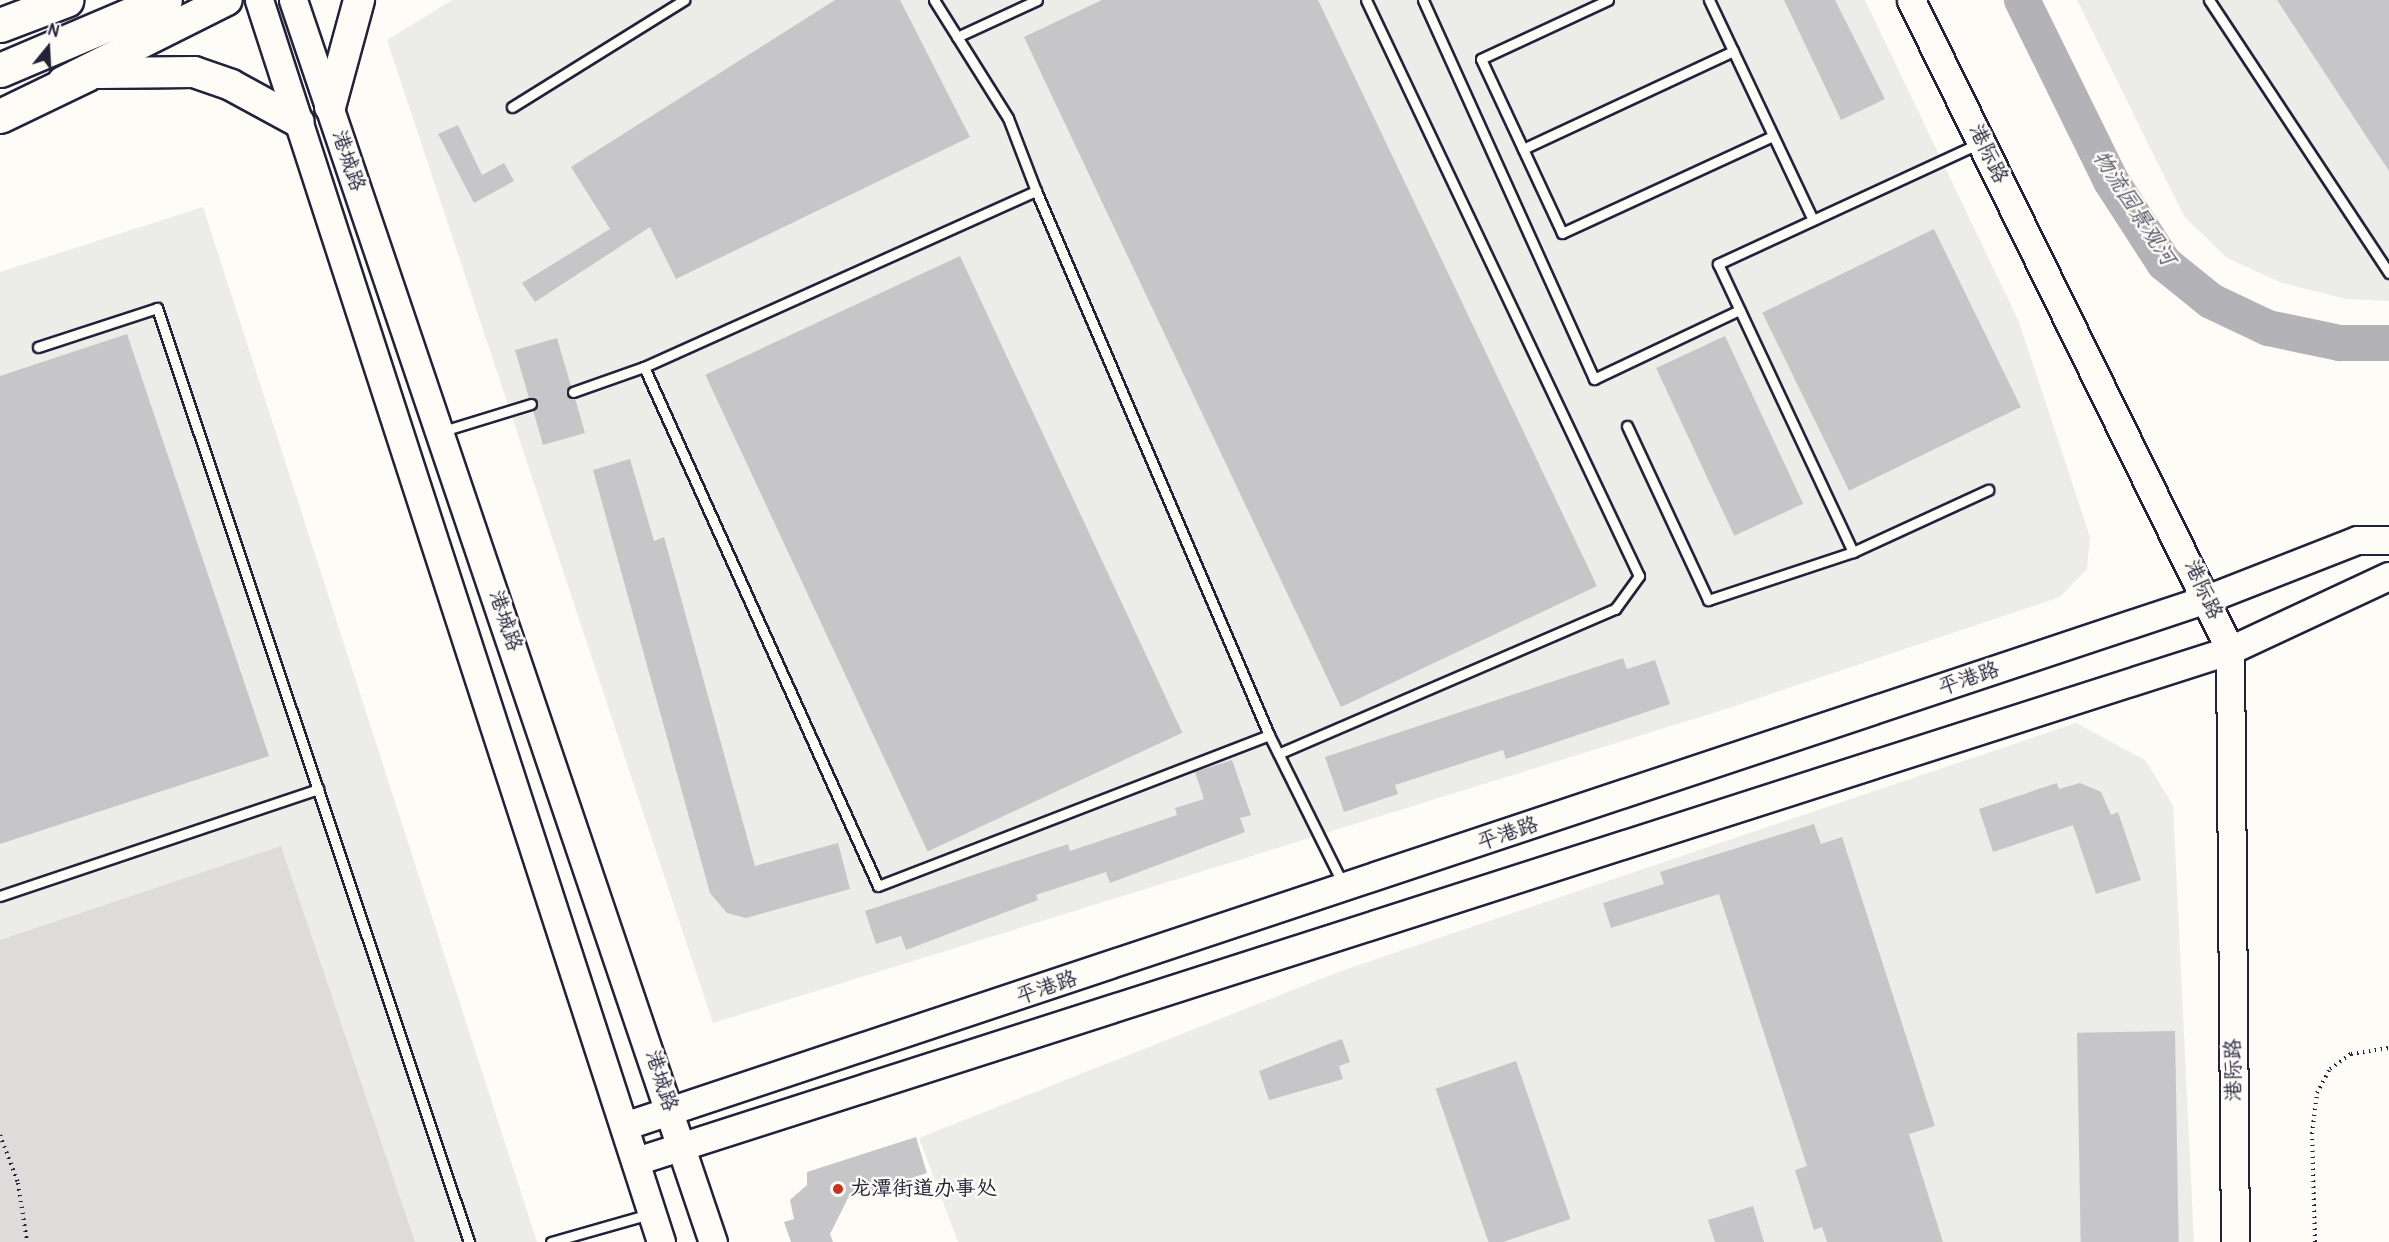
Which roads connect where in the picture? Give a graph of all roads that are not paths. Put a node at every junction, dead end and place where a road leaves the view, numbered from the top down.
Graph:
1 (66, 0) edge
2 (165, 0) edge
3 (227, 0) edge
4 (259, 0) edge
5 (293, 0) edge
6 (359, 0) edge
7 (684, 0) edge
8 (934, 0) edge
9 (1037, 0) edge
10 (1366, 0) edge
11 (1423, 0) edge
12 (1608, 0) edge
13 (1709, 0) edge
14 (1911, 0) edge
15 (2209, 0) edge
16 (0, 25) edge
17 (957, 37) junction
18 (1734, 51) junction
19 (0, 70) edge
20 (87, 74) junction
21 (0, 103) edge
22 (330, 107) junction
23 (512, 107) dead end
24 (0, 116) edge
25 (298, 122) junction
26 (1773, 136) junction
27 (1982, 142) junction
28 (1523, 149) junction
29 (1036, 191) junction
30 (1813, 220) junction
31 (2389, 273) edge
32 (1739, 310) junction
33 (38, 347) dead end
34 (644, 367) junction
35 (573, 392) dead end
36 (531, 404) dead end
37 (1627, 426) dead end
38 (440, 431) junction
39 (1988, 490) dead end
40 (2389, 540) edge
41 (1853, 552) junction
42 (2389, 576) edge
43 (2209, 598) junction
44 (2230, 650) junction
45 (1269, 735) junction
46 (1280, 753) junction
47 (318, 789) junction
48 (1345, 888) junction
49 (0, 896) edge
50 (672, 1114) junction
51 (624, 1126) junction
52 (684, 1150) junction
53 (636, 1161) junction
54 (651, 1213) junction
55 (469, 1242) edge
56 (551, 1242) edge
57 (661, 1242) edge
58 (713, 1242) edge
59 (2235, 1242) edge

1 - 16 highway
2 - 19 highway
3 - 20 main road
4 - 25 street
5 - 22 street, 港城路
6 - 22 main road
7 - 23 lane
8 - 17 lane
9 - 17 lane
10 - 46 lane
11 - 32 lane
12 - 28 lane
13 - 18 lane
14 - 27 street, 港际路
15 - 31 lane
17 - 29 lane
18 - 26 lane
18 - 28 lane
20 - 21 main road
20 - 24 highway
20 - 25 main road
22 - 38 street, 港城路
25 - 51 street
26 - 28 lane
26 - 30 lane
27 - 30 lane
27 - 43 street, 港际路
29 - 34 lane
29 - 45 lane
30 - 32 lane
32 - 41 lane
33 - 47 lane
34 - 35 lane
34 - 45 lane
36 - 38 lane
37 - 41 lane
38 - 50 street, 港城路
39 - 41 lane
40 - 43 street, 平港路
42 - 44 street, 平港路
43 - 44 street, 港际路
43 - 48 street, 平港路
44 - 52 street, 平港路
44 - 59 street, 港际路
45 - 46 lane
46 - 48 lane
47 - 49 lane
47 - 55 lane
48 - 50 street, 平港路
50 - 51 street, 平港路
50 - 52 street, 港城路
51 - 53 street
52 - 53 street, 平港路
52 - 58 street, 港城路
53 - 54 street
54 - 56 lane
54 - 57 street

